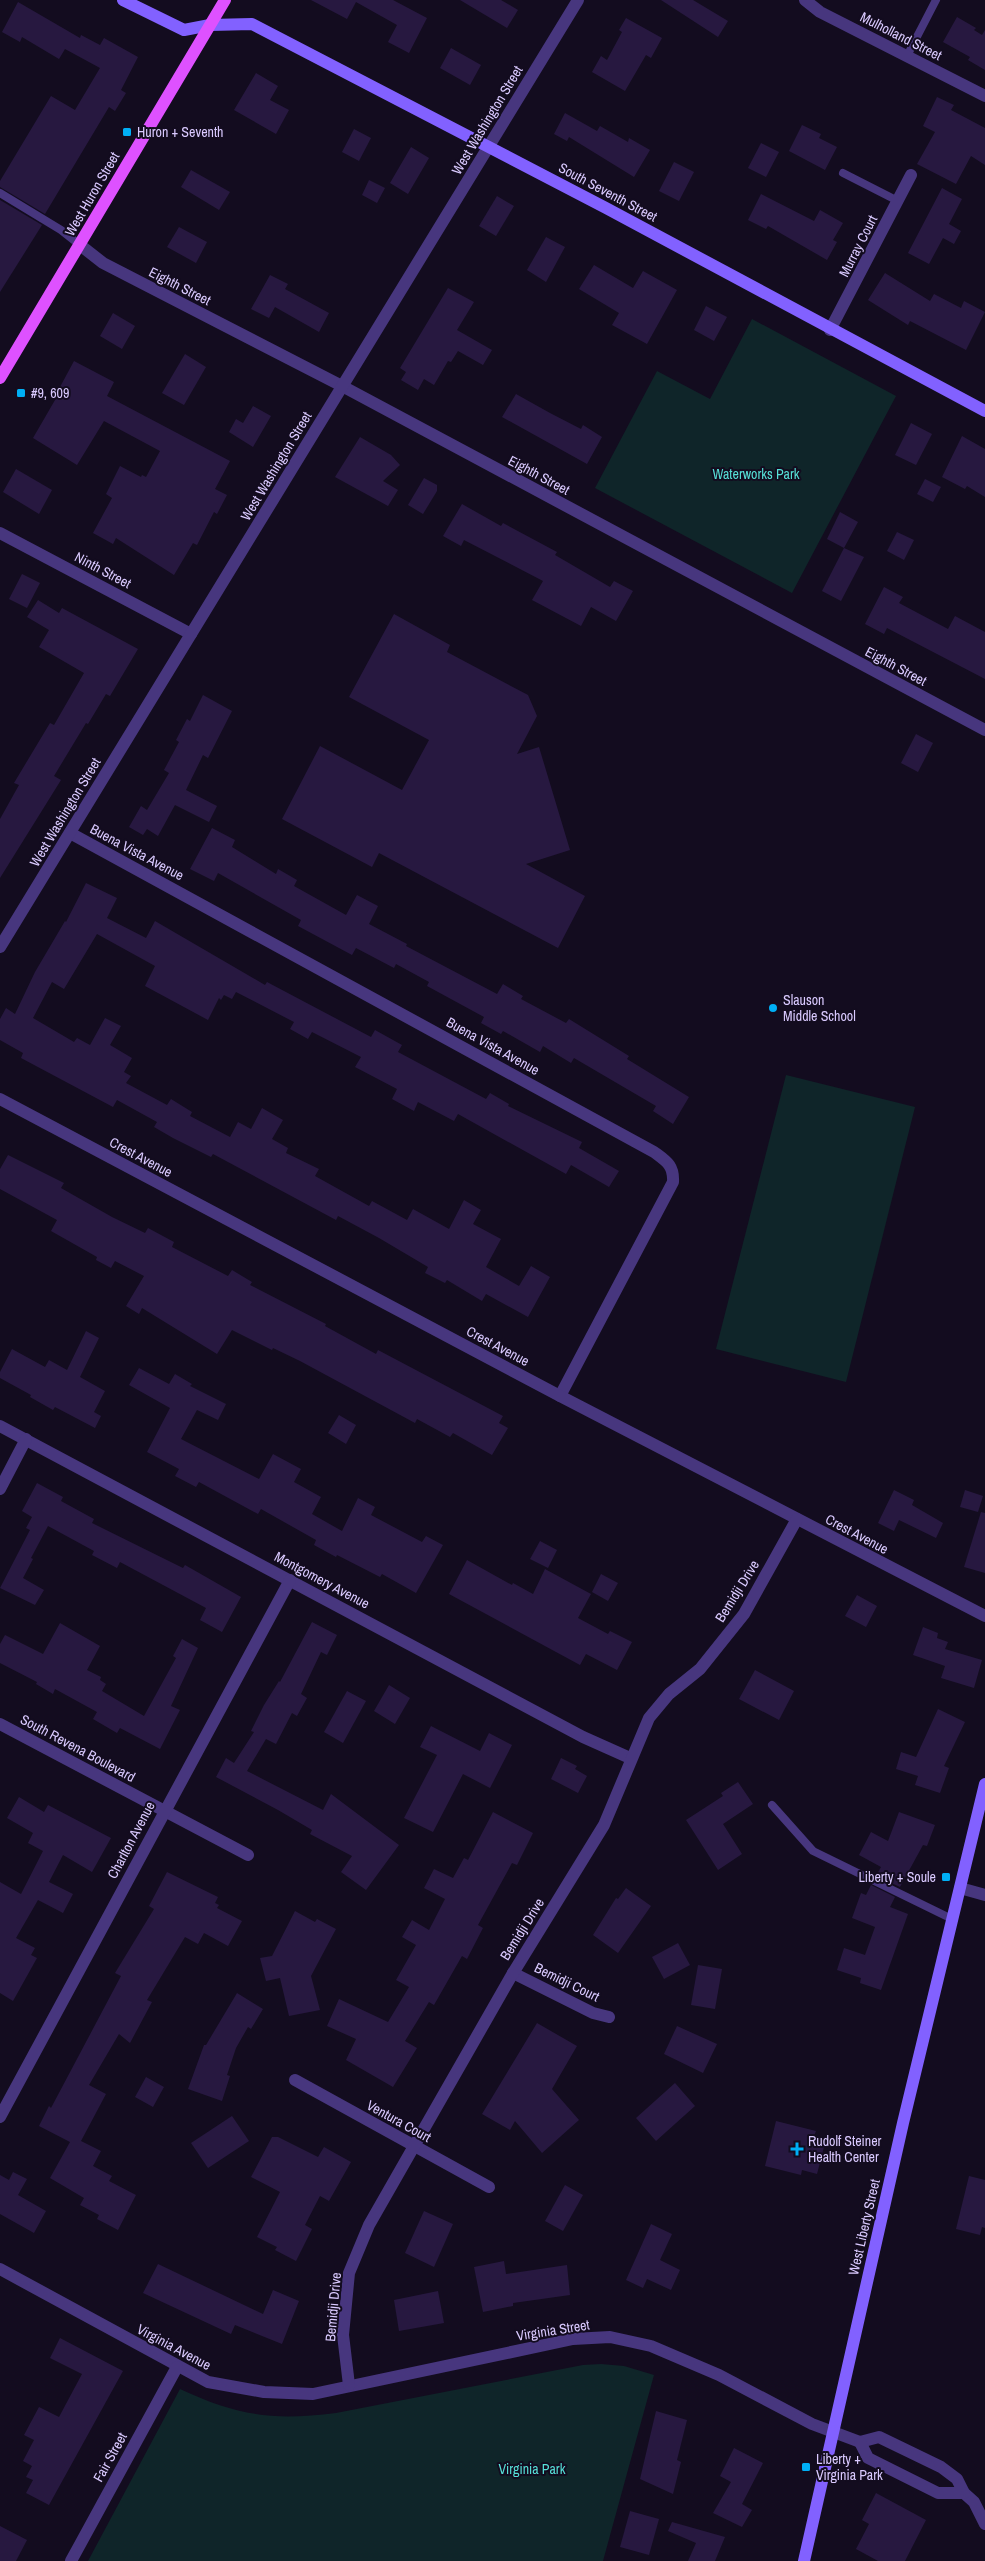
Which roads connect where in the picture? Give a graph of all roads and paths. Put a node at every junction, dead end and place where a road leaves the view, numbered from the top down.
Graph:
1 (124, 0) edge
2 (225, 0) edge
3 (578, 0) edge
4 (805, 0) edge
5 (936, 0) edge
6 (210, 25) junction
7 (907, 56) junction
8 (985, 96) edge
9 (488, 147) junction
10 (843, 172) dead end
11 (911, 175) dead end
12 (0, 193) edge
13 (898, 201) junction
14 (80, 245) junction
15 (830, 330) junction
16 (0, 378) edge
17 (342, 386) junction
18 (985, 411) edge
19 (0, 533) edge
20 (191, 634) junction
21 (985, 730) edge
22 (70, 833) junction
23 (0, 947) edge
24 (0, 1099) edge
25 (560, 1396) junction
26 (0, 1426) edge
27 (26, 1439) junction
28 (0, 1488) edge
29 (797, 1519) junction
30 (290, 1580) junction
31 (985, 1616) edge
32 (0, 1724) edge
33 (630, 1758) junction
34 (985, 1784) edge
35 (772, 1805) dead end
36 (164, 1811) junction
37 (248, 1855) dead end
38 (960, 1888) junction
39 (985, 1895) edge
40 (952, 1919) junction
41 (513, 1973) junction
42 (609, 2016) dead end
43 (295, 2080) dead end
44 (0, 2117) edge
45 (414, 2147) junction
46 (489, 2187) dead end
47 (0, 2269) edge
48 (177, 2367) junction
49 (349, 2385) junction
50 (835, 2433) junction
51 (860, 2442) junction
52 (964, 2493) junction
53 (985, 2524) edge
54 (71, 2561) edge
55 (804, 2561) edge

1 - 6 street, South Seventh Street
2 - 6 main road, West Huron Street
3 - 9 street, West Washington Street
4 - 7 street, Mulholland Street
5 - 7 lane
6 - 9 street, South Seventh Street
6 - 14 main road, West Huron Street
7 - 8 street, Mulholland Street
9 - 15 street, South Seventh Street
9 - 17 street, West Washington Street
10 - 13 lane
11 - 13 street, Murray Court
12 - 14 lane
13 - 15 street, Murray Court
14 - 16 main road, West Huron Street
14 - 17 street, Eighth Street
15 - 18 street, South Seventh Street
17 - 20 street, West Washington Street
17 - 21 street, Eighth Street
19 - 20 street, Ninth Street
20 - 22 street, West Washington Street
22 - 23 street, West Washington Street
22 - 25 street, Buena Vista Avenue
24 - 25 street, Crest Avenue
25 - 29 street, Crest Avenue
26 - 27 street, Montgomery Avenue
27 - 28 street
27 - 30 street, Montgomery Avenue
29 - 31 street, Crest Avenue
29 - 33 street, Bemidji Drive
30 - 33 street, Montgomery Avenue
30 - 36 street, Charlton Avenue
32 - 36 street, South Revena Boulevard
33 - 41 street, Bemidji Drive
34 - 38 street, West Liberty Street
35 - 40 lane
36 - 37 street, South Revena Boulevard
36 - 44 street, Charlton Avenue
38 - 39 street
38 - 40 street, West Liberty Street
40 - 50 street, West Liberty Street
41 - 42 street, Bemidji Court
41 - 45 street, Bemidji Drive
43 - 45 street, Ventura Court
45 - 46 street, Ventura Court
45 - 49 street, Bemidji Drive
47 - 48 street, Virginia Avenue
48 - 49 street, Virginia Avenue
48 - 54 street, Fair Street
49 - 50 street, Virginia Street
50 - 51 street, Virginia Street
50 - 55 street, West Liberty Street
51 - 52 street
51 - 52 street
52 - 53 street

